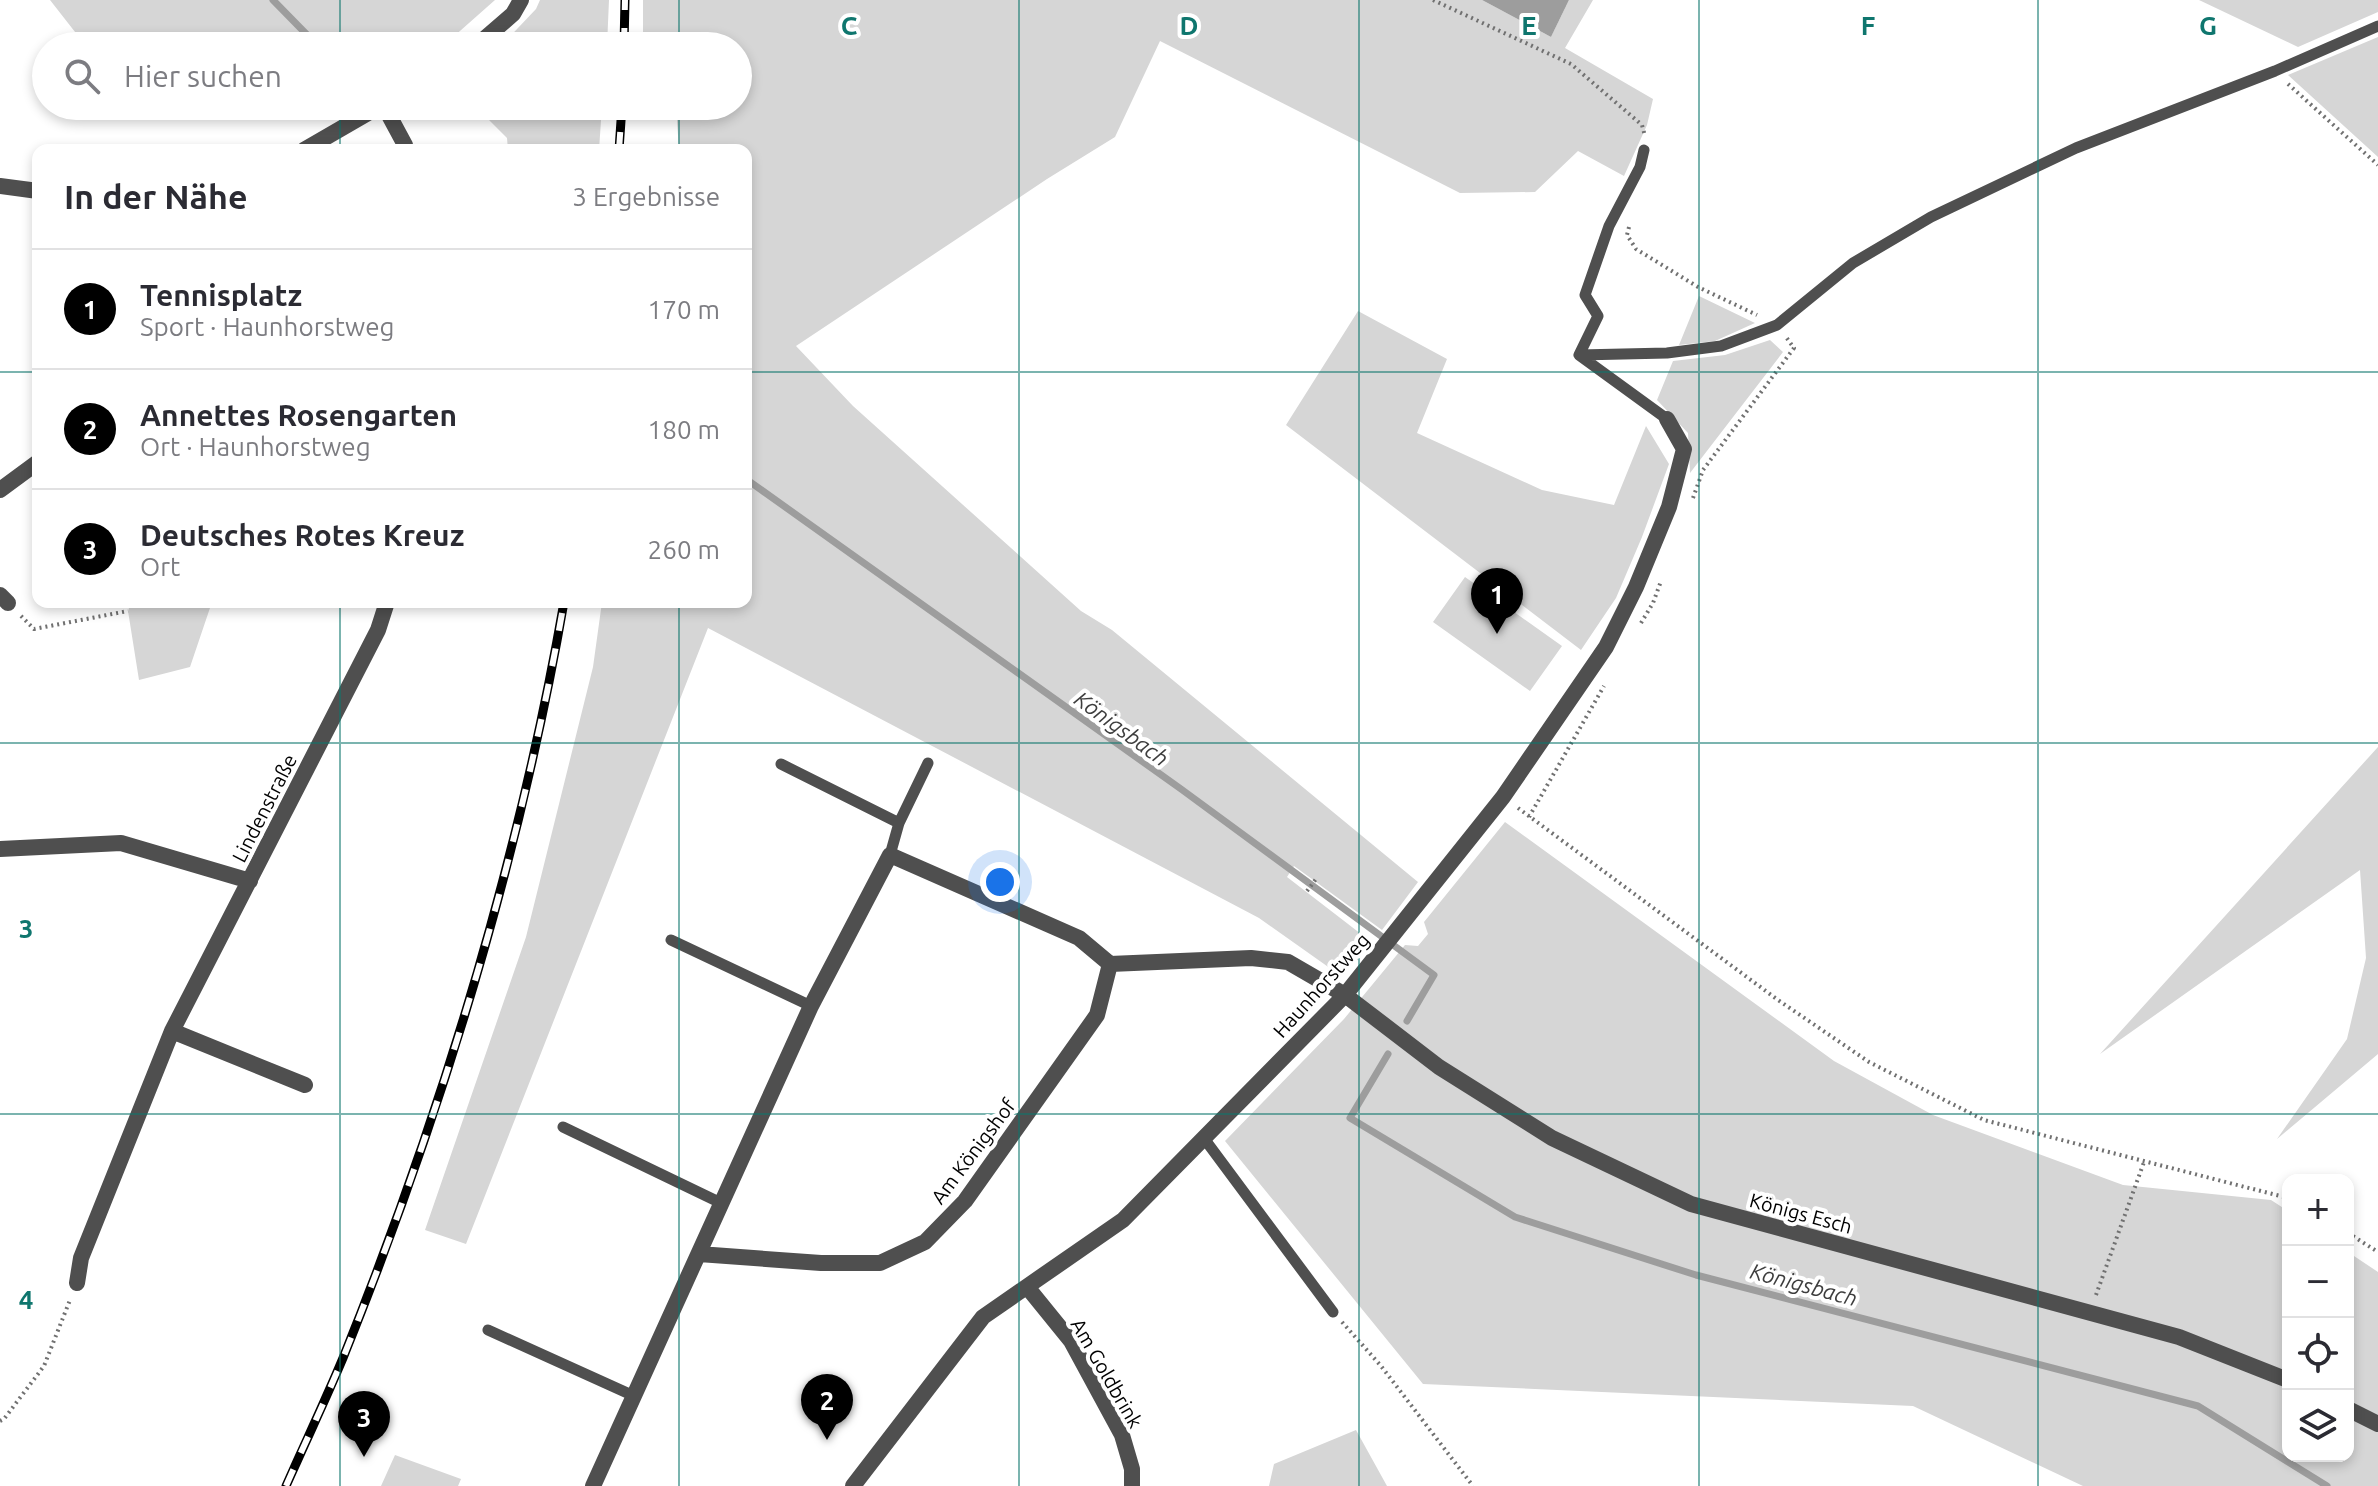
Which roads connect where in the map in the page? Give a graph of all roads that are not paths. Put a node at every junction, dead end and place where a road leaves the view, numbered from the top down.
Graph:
1 (521, 0) edge
2 (2378, 26) edge
3 (492, 32) edge
4 (357, 120) edge
5 (390, 120) edge
6 (315, 144) edge
7 (404, 144) edge
8 (1646, 145) road end
9 (0, 186) edge
10 (32, 190) edge
11 (1579, 355) junction
12 (1667, 419) joint
13 (32, 466) edge
14 (0, 490) edge
15 (385, 608) edge
16 (928, 763) dead end
17 (781, 764) dead end
18 (899, 823) junction
19 (0, 849) edge
20 (890, 855) junction
21 (250, 881) junction
22 (671, 940) dead end
23 (1110, 964) junction
24 (1345, 995) junction
25 (811, 1006) junction
26 (172, 1031) junction
27 (305, 1085) dead end
28 (563, 1127) dead end
29 (1203, 1137) junction
30 (723, 1204) junction
31 (699, 1254) junction
32 (77, 1283) road end
33 (1028, 1288) junction
34 (1333, 1312) road end
35 (488, 1330) dead end
36 (2282, 1378) edge
37 (634, 1396) junction
38 (2354, 1412) edge
39 (2378, 1424) edge
40 (593, 1486) edge
41 (853, 1486) edge
42 (1132, 1486) edge

1 - 3 street
2 - 11 lane
4 - 6 street
5 - 7 street
8 - 11 lane
9 - 10 street
11 - 12 lane
12 - 24 street, Haunhorstweg
13 - 14 street
15 - 21 street, Lindenstraße
16 - 18 lane
17 - 18 lane
18 - 20 lane
19 - 21 street
20 - 23 street
20 - 25 street
21 - 26 street, Lindenstraße
22 - 25 lane
23 - 24 street
23 - 31 street, Am Königshof
24 - 29 street, Haunhorstweg
24 - 36 street, Königs Esch
25 - 30 street
26 - 27 street
26 - 32 street, Lindenstraße
28 - 30 lane
29 - 33 street, Haunhorstweg
29 - 34 lane
30 - 31 street
31 - 37 street
33 - 41 street, Haunhorstweg
33 - 42 street, Am Goldbrink
35 - 37 lane
37 - 40 street
38 - 39 street

